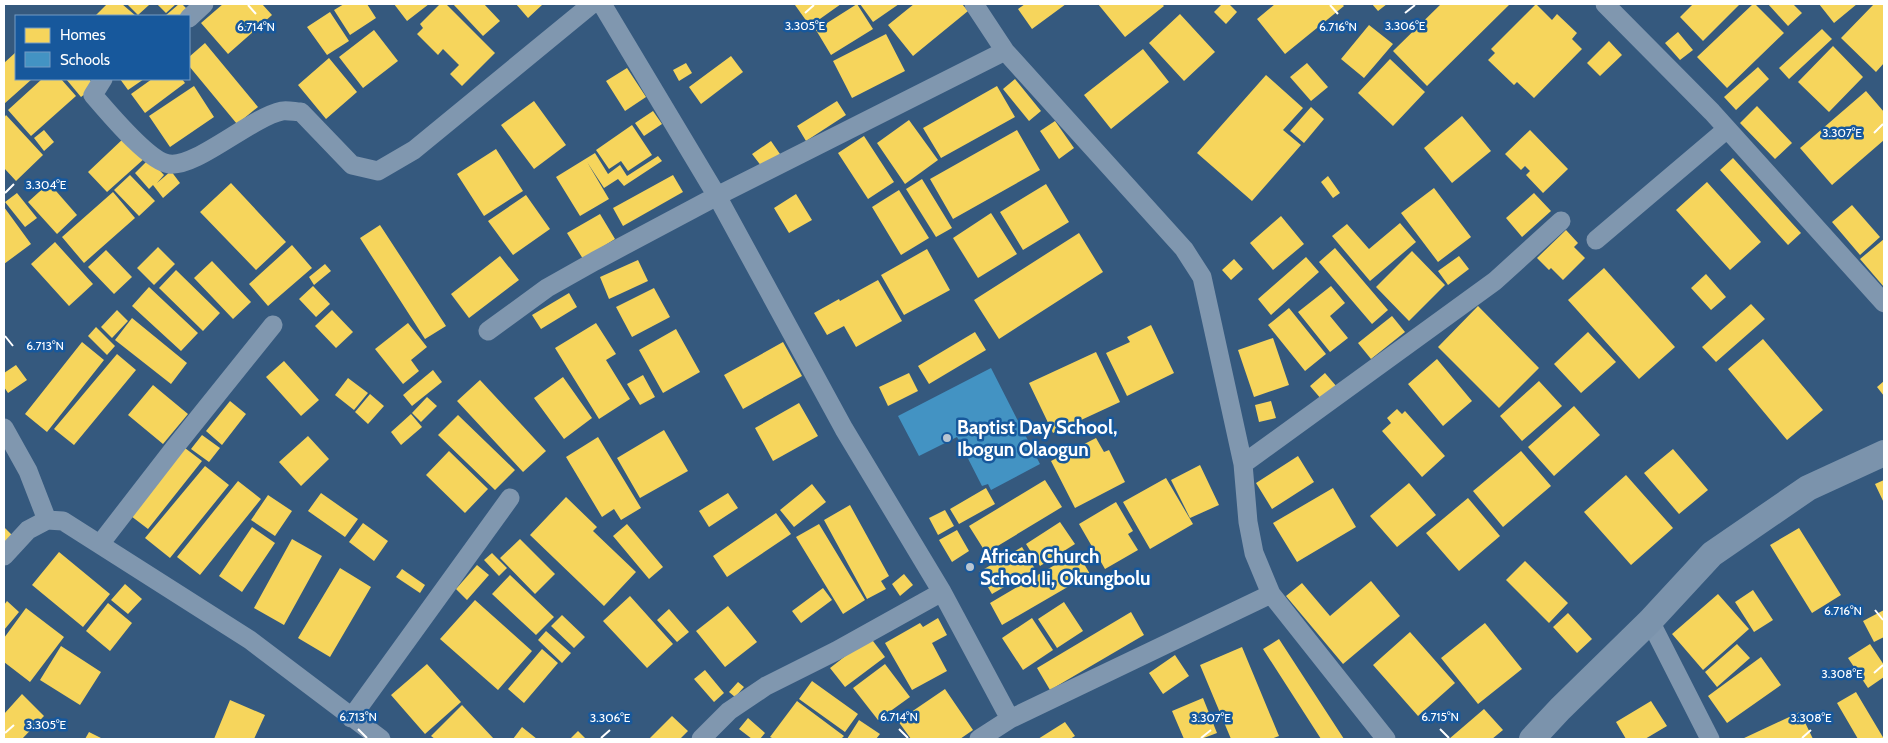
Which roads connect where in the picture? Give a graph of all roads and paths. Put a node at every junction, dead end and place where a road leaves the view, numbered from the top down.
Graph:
1 (204, 4) edge
2 (592, 4) edge
3 (602, 4) edge
4 (974, 4) edge
5 (1605, 4) edge
6 (190, 17) edge
7 (1005, 51) junction
8 (102, 80) edge
9 (1727, 129) junction
10 (717, 196) junction
11 (1561, 221) dead end
12 (1596, 240) dead end
13 (1884, 302) edge
14 (273, 325) dead end
15 (488, 332) dead end
16 (4, 428) edge
17 (1884, 453) edge
18 (1243, 464) junction
19 (510, 498) dead end
20 (47, 520) junction
21 (100, 544) junction
22 (4, 556) edge
23 (942, 592) junction
24 (1271, 594) junction
25 (1650, 621) junction
26 (350, 718) junction
27 (1010, 719) junction
28 (381, 739) edge
29 (701, 739) edge
30 (979, 739) edge
31 (1386, 739) edge
32 (1532, 739) edge
33 (1710, 739) edge

1 - 6 street
2 - 8 street
3 - 10 street
4 - 7 street
5 - 9 street
7 - 10 street
7 - 18 street
9 - 12 street
9 - 13 street
10 - 15 street
10 - 23 street
11 - 18 street
14 - 21 street
16 - 20 street
17 - 25 main road
18 - 24 street
19 - 26 street
20 - 21 street
20 - 22 street
21 - 26 street
23 - 27 street
23 - 29 street
24 - 27 street
24 - 31 street
25 - 32 main road
25 - 33 street
26 - 28 street
27 - 30 street

